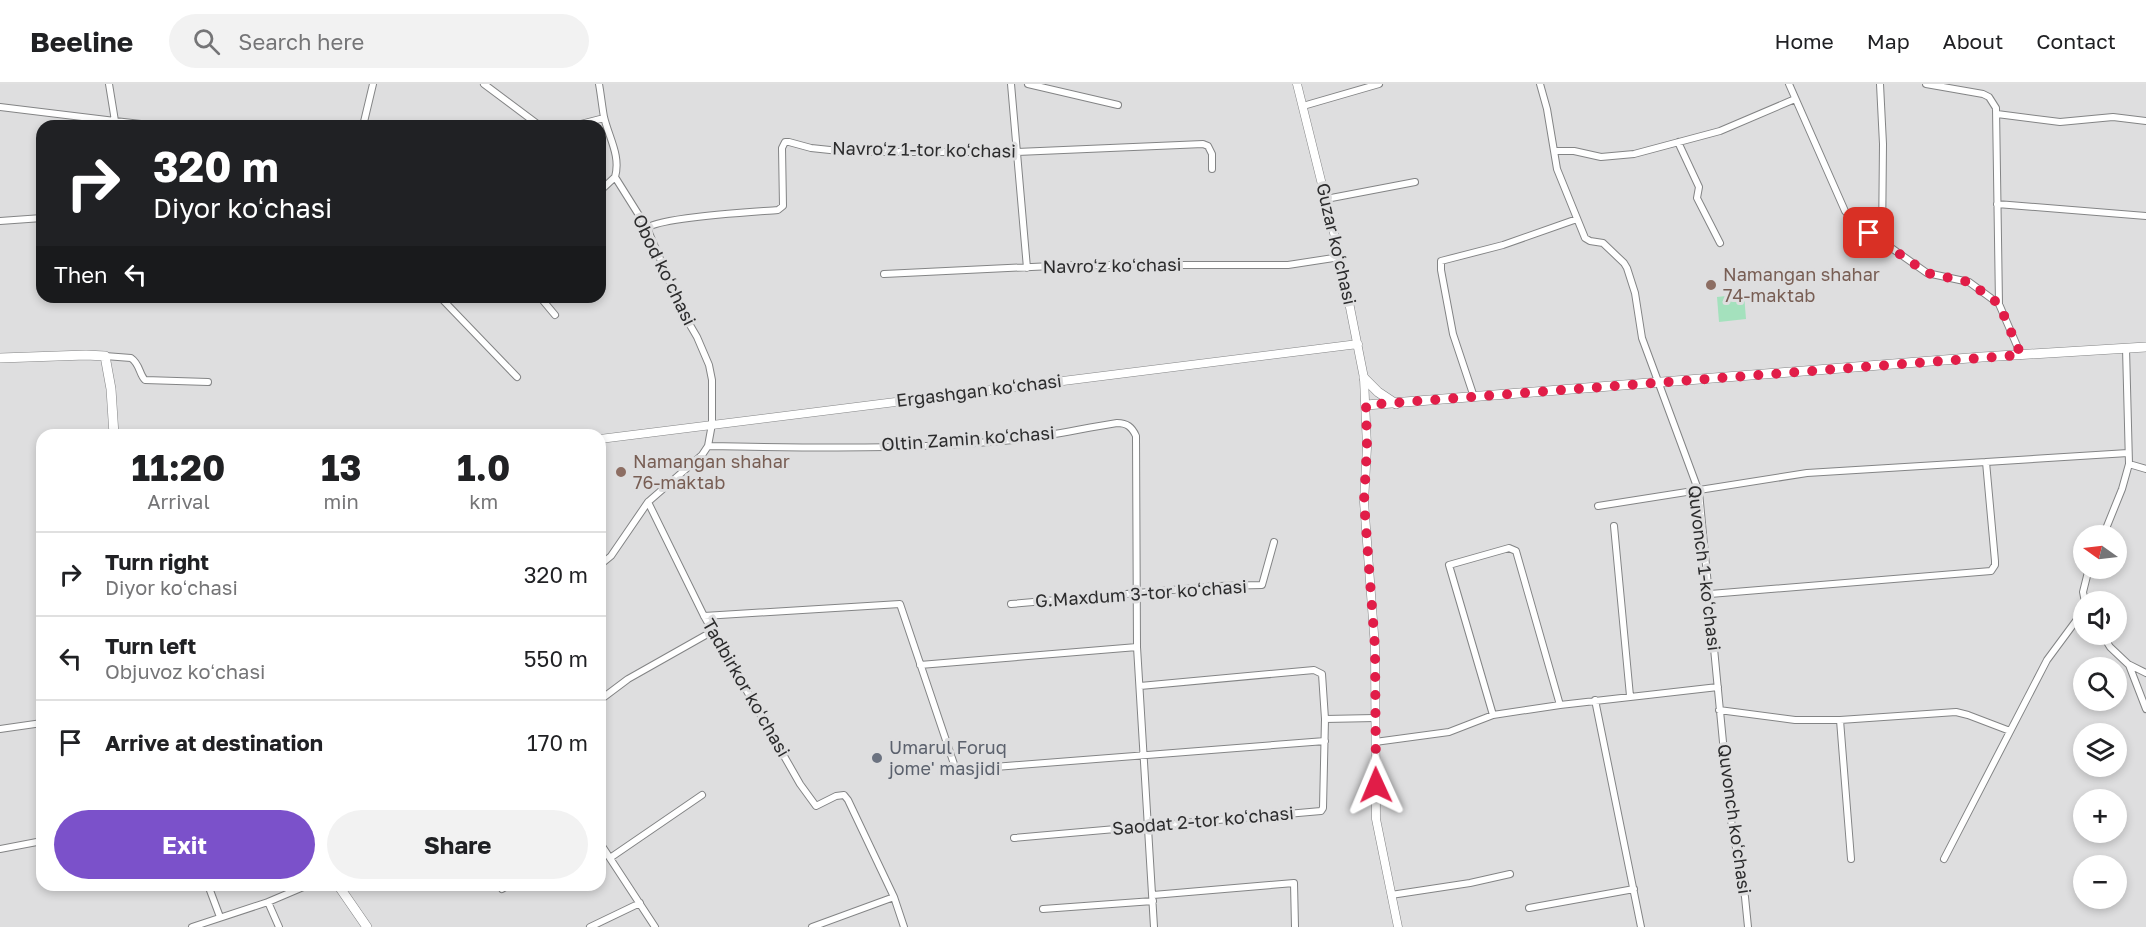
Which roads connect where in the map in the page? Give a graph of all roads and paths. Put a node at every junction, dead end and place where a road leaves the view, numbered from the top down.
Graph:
1 (108, 84) edge
2 (373, 84) edge
3 (484, 84) edge
4 (599, 84) edge
5 (1011, 84) edge
6 (1028, 84) edge
7 (1298, 84) edge
8 (1379, 84) edge
9 (1540, 84) edge
10 (1789, 84) edge
11 (1880, 84) edge
12 (1926, 84) edge
13 (1795, 99) junction
14 (1118, 105) dead end
15 (0, 106) edge
16 (1303, 106) junction
17 (1997, 114) junction
18 (604, 118) joint
19 (115, 120) joint
20 (364, 120) edge
21 (532, 120) edge
22 (596, 120) edge
23 (2146, 121) edge
24 (606, 124) edge
25 (1678, 142) junction
26 (1017, 152) junction
27 (1555, 152) junction
28 (1212, 169) dead end
29 (615, 177) junction
30 (1415, 182) dead end
31 (606, 185) edge
32 (1326, 199) junction
33 (1997, 204) junction
34 (2146, 216) edge
35 (36, 218) edge
36 (1577, 219) junction
37 (0, 221) edge
38 (647, 228) junction
39 (1882, 242) junction
40 (1720, 243) dead end
41 (1340, 257) junction
42 (1027, 268) junction
43 (884, 274) dead end
44 (446, 303) edge
45 (545, 303) edge
46 (1999, 304) junction
47 (555, 315) dead end
48 (1358, 344) junction
49 (2146, 347) edge
50 (2126, 348) junction
51 (2021, 355) junction
52 (105, 356) junction
53 (0, 358) edge
54 (517, 377) dead end
55 (1364, 378) junction
56 (208, 382) dead end
57 (1658, 384) junction
58 (1474, 397) junction
59 (1396, 404) junction
60 (1366, 405) junction
61 (712, 424) junction
62 (114, 429) edge
63 (606, 438) edge
64 (708, 446) junction
65 (2128, 453) junction
66 (1986, 462) junction
67 (2129, 464) junction
68 (2146, 469) edge
69 (1699, 492) junction
70 (648, 502) junction
71 (1598, 506) dead end
72 (2107, 525) edge
73 (1614, 526) dead end
74 (1274, 542) dead end
75 (606, 560) edge
76 (1136, 592) junction
77 (1710, 594) junction
78 (1011, 604) dead end
79 (704, 616) junction
80 (2073, 625) edge
81 (713, 631) junction
82 (2109, 645) edge
83 (1137, 647) junction
84 (920, 665) junction
85 (2129, 665) junction
86 (2146, 673) edge
87 (1140, 686) junction
88 (1718, 687) junction
89 (606, 696) edge
90 (1630, 696) junction
91 (1595, 700) junction
92 (1560, 705) junction
93 (1719, 710) junction
94 (2146, 710) edge
95 (1493, 715) junction
96 (1375, 718) junction
97 (1325, 719) junction
98 (1840, 720) junction
99 (36, 724) edge
100 (0, 729) edge
101 (2010, 731) junction
102 (1324, 741) junction
103 (1375, 742) junction
104 (1145, 755) junction
105 (702, 795) dead end
106 (1149, 825) junction
107 (1014, 838) dead end
108 (36, 843) edge
109 (0, 849) edge
110 (606, 852) edge
111 (610, 858) junction
112 (1851, 859) dead end
113 (1944, 859) dead end
114 (1510, 874) dead end
115 (1634, 889) junction
116 (210, 891) edge
117 (294, 891) edge
118 (342, 891) edge
119 (1391, 895) junction
120 (894, 897) junction
121 (1153, 898) junction
122 (268, 902) junction
123 (640, 903) junction
124 (1529, 908) dead end
125 (1042, 909) dead end
126 (219, 917) junction
127 (192, 927) edge
128 (279, 927) edge
129 (367, 927) edge
130 (590, 927) edge
131 (655, 927) edge
132 (812, 927) edge
133 (904, 927) edge
134 (1155, 927) edge
135 (1295, 927) edge
136 (1398, 927) edge
137 (1641, 927) edge
138 (1748, 927) edge

1 - 19 street
2 - 20 street
3 - 21 street
4 - 18 street, Obod koʻchasi
5 - 26 street
6 - 14 street
7 - 16 street, Guzar koʻchasi
8 - 16 street
9 - 27 street
10 - 13 street
11 - 39 street
12 - 17 street
13 - 25 street
13 - 39 street
15 - 19 street
16 - 32 street, Guzar koʻchasi
17 - 23 street
17 - 33 street
18 - 22 street
24 - 29 street, Obod koʻchasi
25 - 27 street
25 - 40 street
26 - 28 street, Navroʻz 1-tor koʻchasi
26 - 38 street, Navroʻz 1-tor koʻchasi
26 - 42 street
27 - 36 street
29 - 31 street
29 - 38 street, Obod koʻchasi
30 - 32 street
32 - 41 street, Guzar koʻchasi
33 - 34 street
33 - 46 street
35 - 37 street
36 - 57 street, Quvonch 1-koʻchasi
36 - 58 street
38 - 61 street, Obod koʻchasi
39 - 46 street
41 - 42 street, Navroʻz koʻchasi
41 - 48 street, Guzar koʻchasi
42 - 43 street, Navroʻz koʻchasi
44 - 54 street
45 - 47 street
46 - 51 street
48 - 55 street, Guzar koʻchasi
48 - 61 street, Ergashgan koʻchasi
49 - 50 main road
50 - 51 main road
50 - 65 street
51 - 57 main road
52 - 53 main road
52 - 56 street
52 - 62 main road
55 - 59 main road
55 - 60 street, Guzar koʻchasi
57 - 58 main road
57 - 69 street, Quvonch 1-koʻchasi
58 - 59 main road
59 - 60 main road
60 - 96 street, Guzar koʻchasi
61 - 63 street, Ergashgan koʻchasi
61 - 64 street
64 - 70 street
64 - 76 street, Oltin Zamin koʻchasi
65 - 66 street
65 - 67 street
66 - 69 street
66 - 77 street
67 - 68 street
67 - 72 street
69 - 71 street
69 - 77 street, Quvonch 1-koʻchasi
70 - 75 street
70 - 79 street, Tadbirkor koʻchasi
73 - 90 street
74 - 76 street, G.Maxdum 3-tor koʻchasi
76 - 78 street, G.Maxdum 3-tor koʻchasi
76 - 83 street
77 - 88 street, Quvonch 1-koʻchasi
79 - 81 street, Tadbirkor koʻchasi
79 - 84 street
80 - 101 street
81 - 89 street
81 - 120 street, Tadbirkor koʻchasi
82 - 85 street
83 - 84 street
83 - 87 street
84 - 104 street
85 - 86 street
85 - 94 street
87 - 97 street
87 - 104 street
88 - 90 street
88 - 93 street, Quvonch 1-koʻchasi
90 - 91 street
91 - 92 street
91 - 115 street
92 - 95 street
92 - 95 street
93 - 98 street
93 - 138 street, Quvonch koʻchasi
95 - 103 street
96 - 97 street
96 - 103 street, Guzar koʻchasi
97 - 102 street
98 - 101 street
98 - 112 street
99 - 100 street
101 - 113 street
102 - 104 street
102 - 106 street, Saodat 2-tor koʻchasi
103 - 119 street, Guzar koʻchasi
104 - 106 street
105 - 111 street
106 - 107 street, Saodat 2-tor koʻchasi
106 - 121 street
108 - 109 street
110 - 111 street
111 - 123 street
114 - 119 street
115 - 124 street
115 - 137 street
116 - 126 street
117 - 122 street
118 - 129 main road
119 - 136 street, Guzar koʻchasi
120 - 132 street
120 - 133 street, Tadbirkor koʻchasi
121 - 125 street
121 - 134 street
121 - 135 street
122 - 126 street
122 - 128 street
123 - 130 street
123 - 131 street
126 - 127 street

